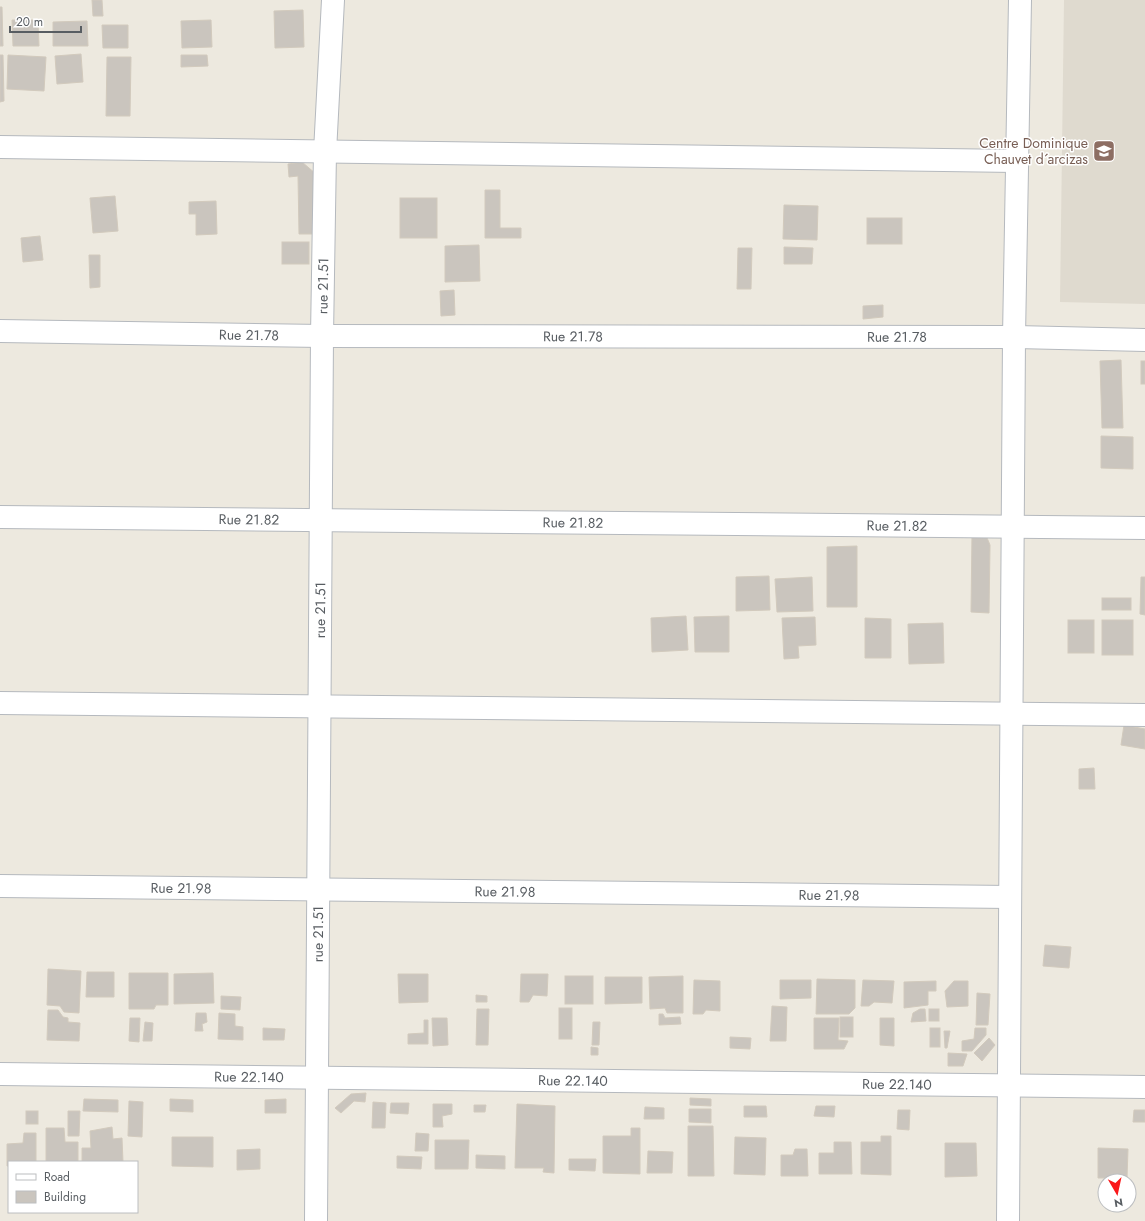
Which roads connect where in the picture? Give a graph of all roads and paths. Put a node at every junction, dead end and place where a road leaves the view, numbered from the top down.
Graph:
1 (333, 0) edge
2 (1020, 0) edge
3 (0, 147) edge
4 (325, 152) junction
5 (1016, 161) junction
6 (0, 331) edge
7 (322, 336) junction
8 (1014, 338) junction
9 (1145, 340) edge
10 (0, 517) edge
11 (321, 521) junction
12 (1013, 527) junction
13 (1145, 528) edge
14 (0, 703) edge
15 (320, 706) junction
16 (1012, 713) junction
17 (1145, 715) edge
18 (0, 886) edge
19 (319, 890) junction
20 (1010, 897) junction
21 (0, 1074) edge
22 (318, 1077) junction
23 (1010, 1086) junction
24 (1145, 1087) edge
25 (316, 1221) edge
26 (1008, 1221) edge

1 - 4 street, rue 21.51
2 - 5 street
3 - 4 street
4 - 5 street
4 - 7 street, rue 21.51
5 - 8 street
6 - 7 street, Rue 21.78
7 - 8 street, Rue 21.78
7 - 11 street, rue 21.51
8 - 9 street, Rue 21.78
8 - 12 street
10 - 11 street, Rue 21.82
11 - 12 street, Rue 21.82
11 - 15 street, rue 21.51
12 - 13 street, Rue 21.82
12 - 16 street
14 - 15 street
15 - 16 street
15 - 19 street, rue 21.51
16 - 17 street
16 - 20 street
18 - 19 street, Rue 21.98
19 - 20 street, Rue 21.98
19 - 22 street, rue 21.51
20 - 23 street
21 - 22 street, Rue 22.140
22 - 23 street, Rue 22.140
22 - 25 street, rue 21.51
23 - 24 street, Rue 22.140
23 - 26 street

